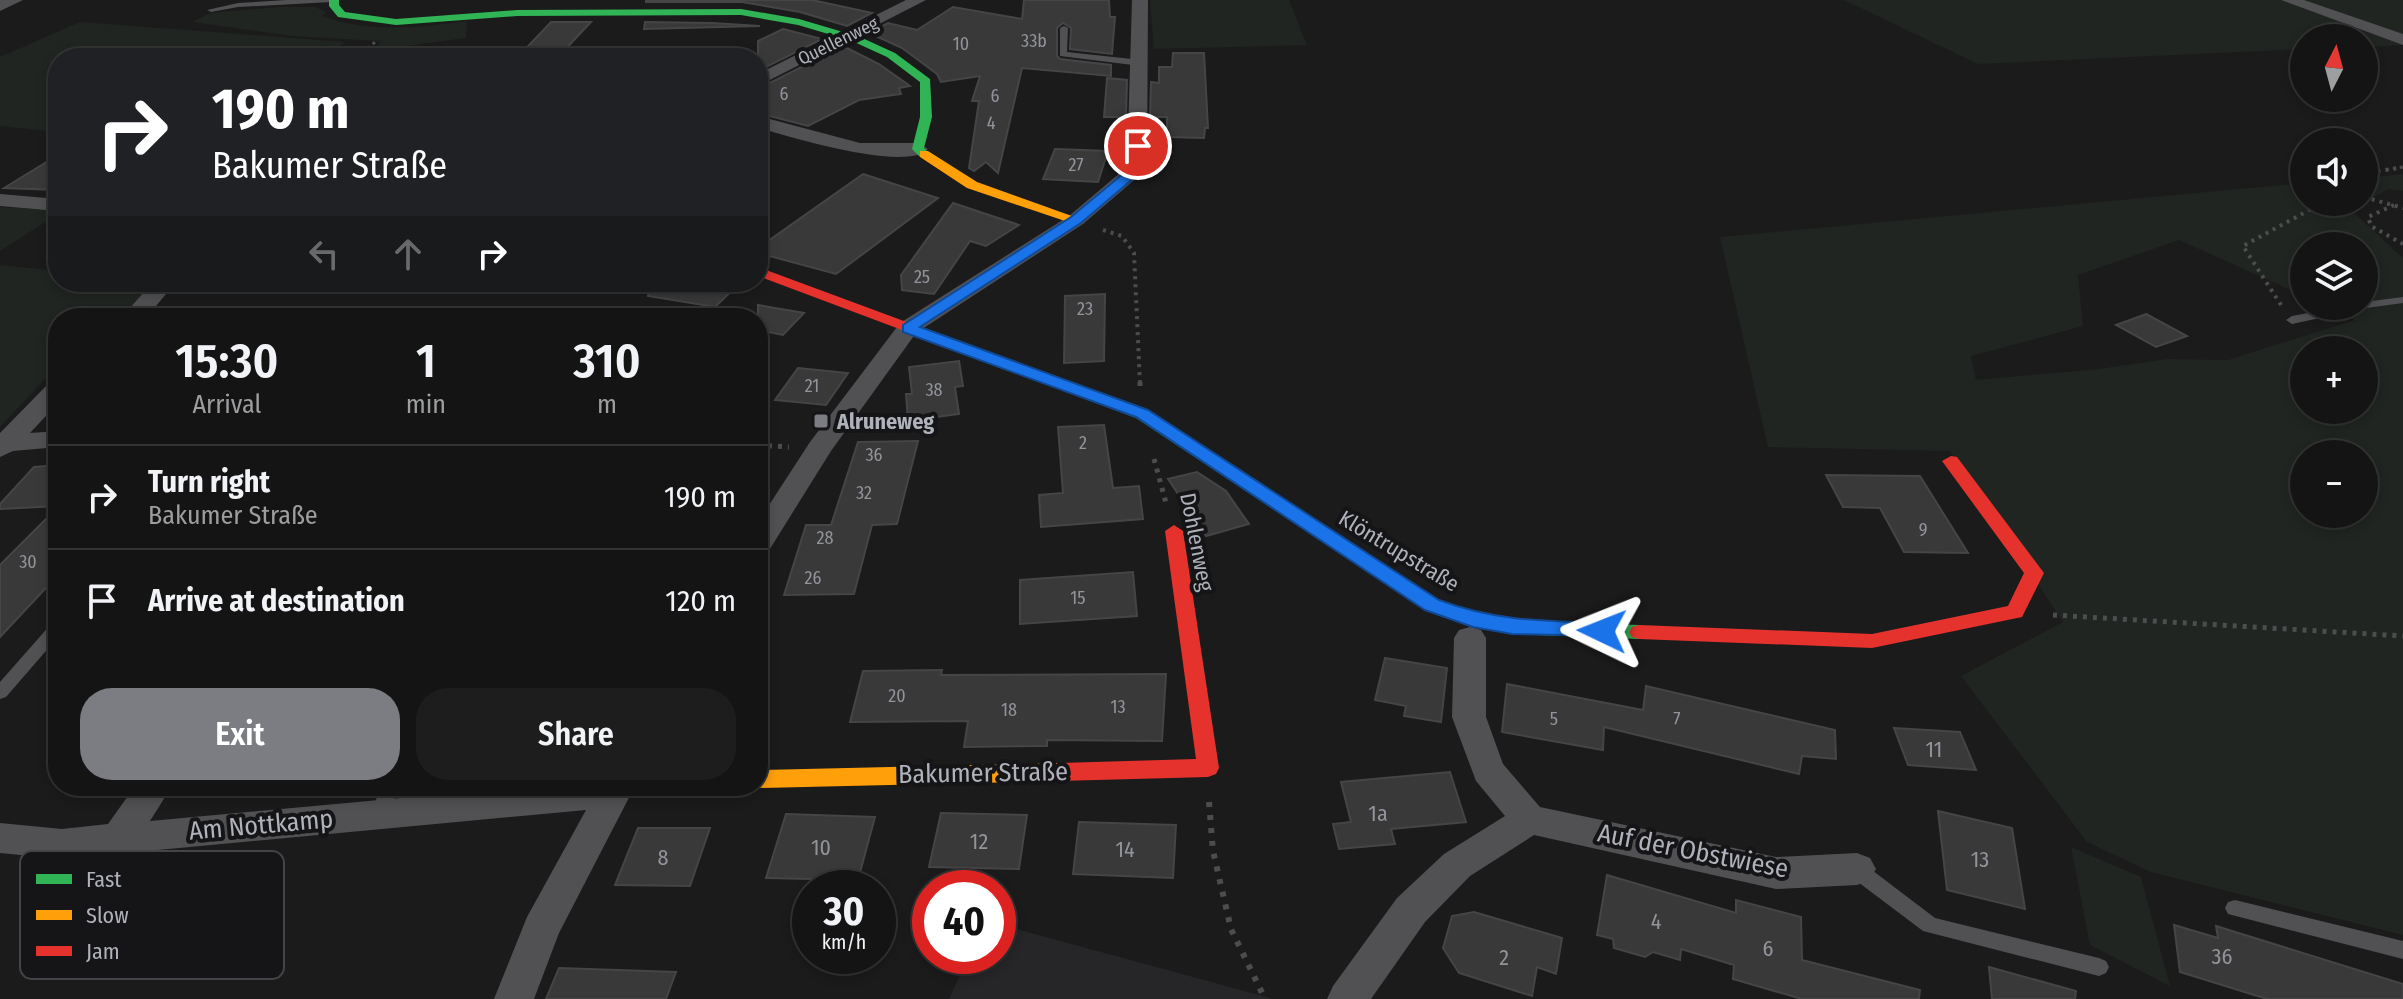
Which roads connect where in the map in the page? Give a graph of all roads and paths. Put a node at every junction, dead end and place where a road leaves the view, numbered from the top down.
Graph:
1 (15, 0) edge
2 (332, 0) edge
3 (918, 0) edge
4 (1140, 0) edge
5 (2289, 0) edge
6 (0, 6) edge
7 (211, 10) dead end
8 (1064, 28) dead end
9 (847, 36) junction
10 (2403, 40) edge
11 (1141, 63) junction
12 (768, 76) edge
13 (768, 125) edge
14 (918, 149) junction
15 (2403, 167) edge
16 (2378, 172) edge
17 (0, 200) edge
18 (2378, 201) edge
19 (48, 204) edge
20 (2394, 205) junction
21 (2403, 208) edge
22 (2298, 216) edge
23 (1076, 220) junction
24 (2403, 244) edge
25 (768, 275) edge
26 (156, 292) edge
27 (2403, 300) edge
28 (2378, 304) edge
29 (142, 308) edge
30 (2290, 317) edge
31 (908, 328) junction
32 (48, 399) edge
33 (1142, 414) junction
34 (48, 440) edge
35 (3, 446) edge
36 (1951, 461) dead end
37 (768, 529) edge
38 (1174, 531) joint
39 (2015, 612) junction
40 (2403, 636) edge
41 (48, 638) edge
42 (1470, 638) dead end
43 (0, 693) edge
44 (1208, 768) junction
45 (768, 779) edge
46 (147, 796) edge
47 (477, 796) edge
48 (611, 796) edge
49 (385, 800) edge
50 (1529, 819) junction
51 (0, 838) edge
52 (119, 838) junction
53 (1857, 869) joint
54 (2235, 908) dead end
55 (2403, 950) edge
56 (2099, 967) dead end
57 (514, 999) edge
58 (1265, 999) edge
59 (1347, 999) edge

1 - 6 street
2 - 7 lane
2 - 9 street
3 - 9 street, Quellenweg
4 - 11 street
5 - 10 street
8 - 11 lane
9 - 12 street, Quellenweg
9 - 14 street
11 - 23 street
13 - 14 street
14 - 23 street
15 - 16 path
17 - 19 street
18 - 20 path
20 - 21 path
20 - 24 path
22 - 30 path
23 - 31 street
23 - 33 path, Dohlenweg
25 - 31 street
26 - 29 street
27 - 28 lane
31 - 33 street, Klöntrupstraße
31 - 37 street
32 - 35 street
33 - 38 path, Dohlenweg
33 - 39 street, Klöntrupstraße
34 - 35 street
36 - 39 street
38 - 44 street, Dohlenweg
39 - 40 path
41 - 43 lane
42 - 50 street
44 - 45 street, Bakumer Straße
44 - 58 path
46 - 52 street
47 - 49 street, Am Nottkamp
48 - 57 street
49 - 52 street, Am Nottkamp
50 - 53 street, Auf der Obstwiese
50 - 59 street
51 - 52 street, Am Nottkamp
53 - 56 lane
54 - 55 lane

